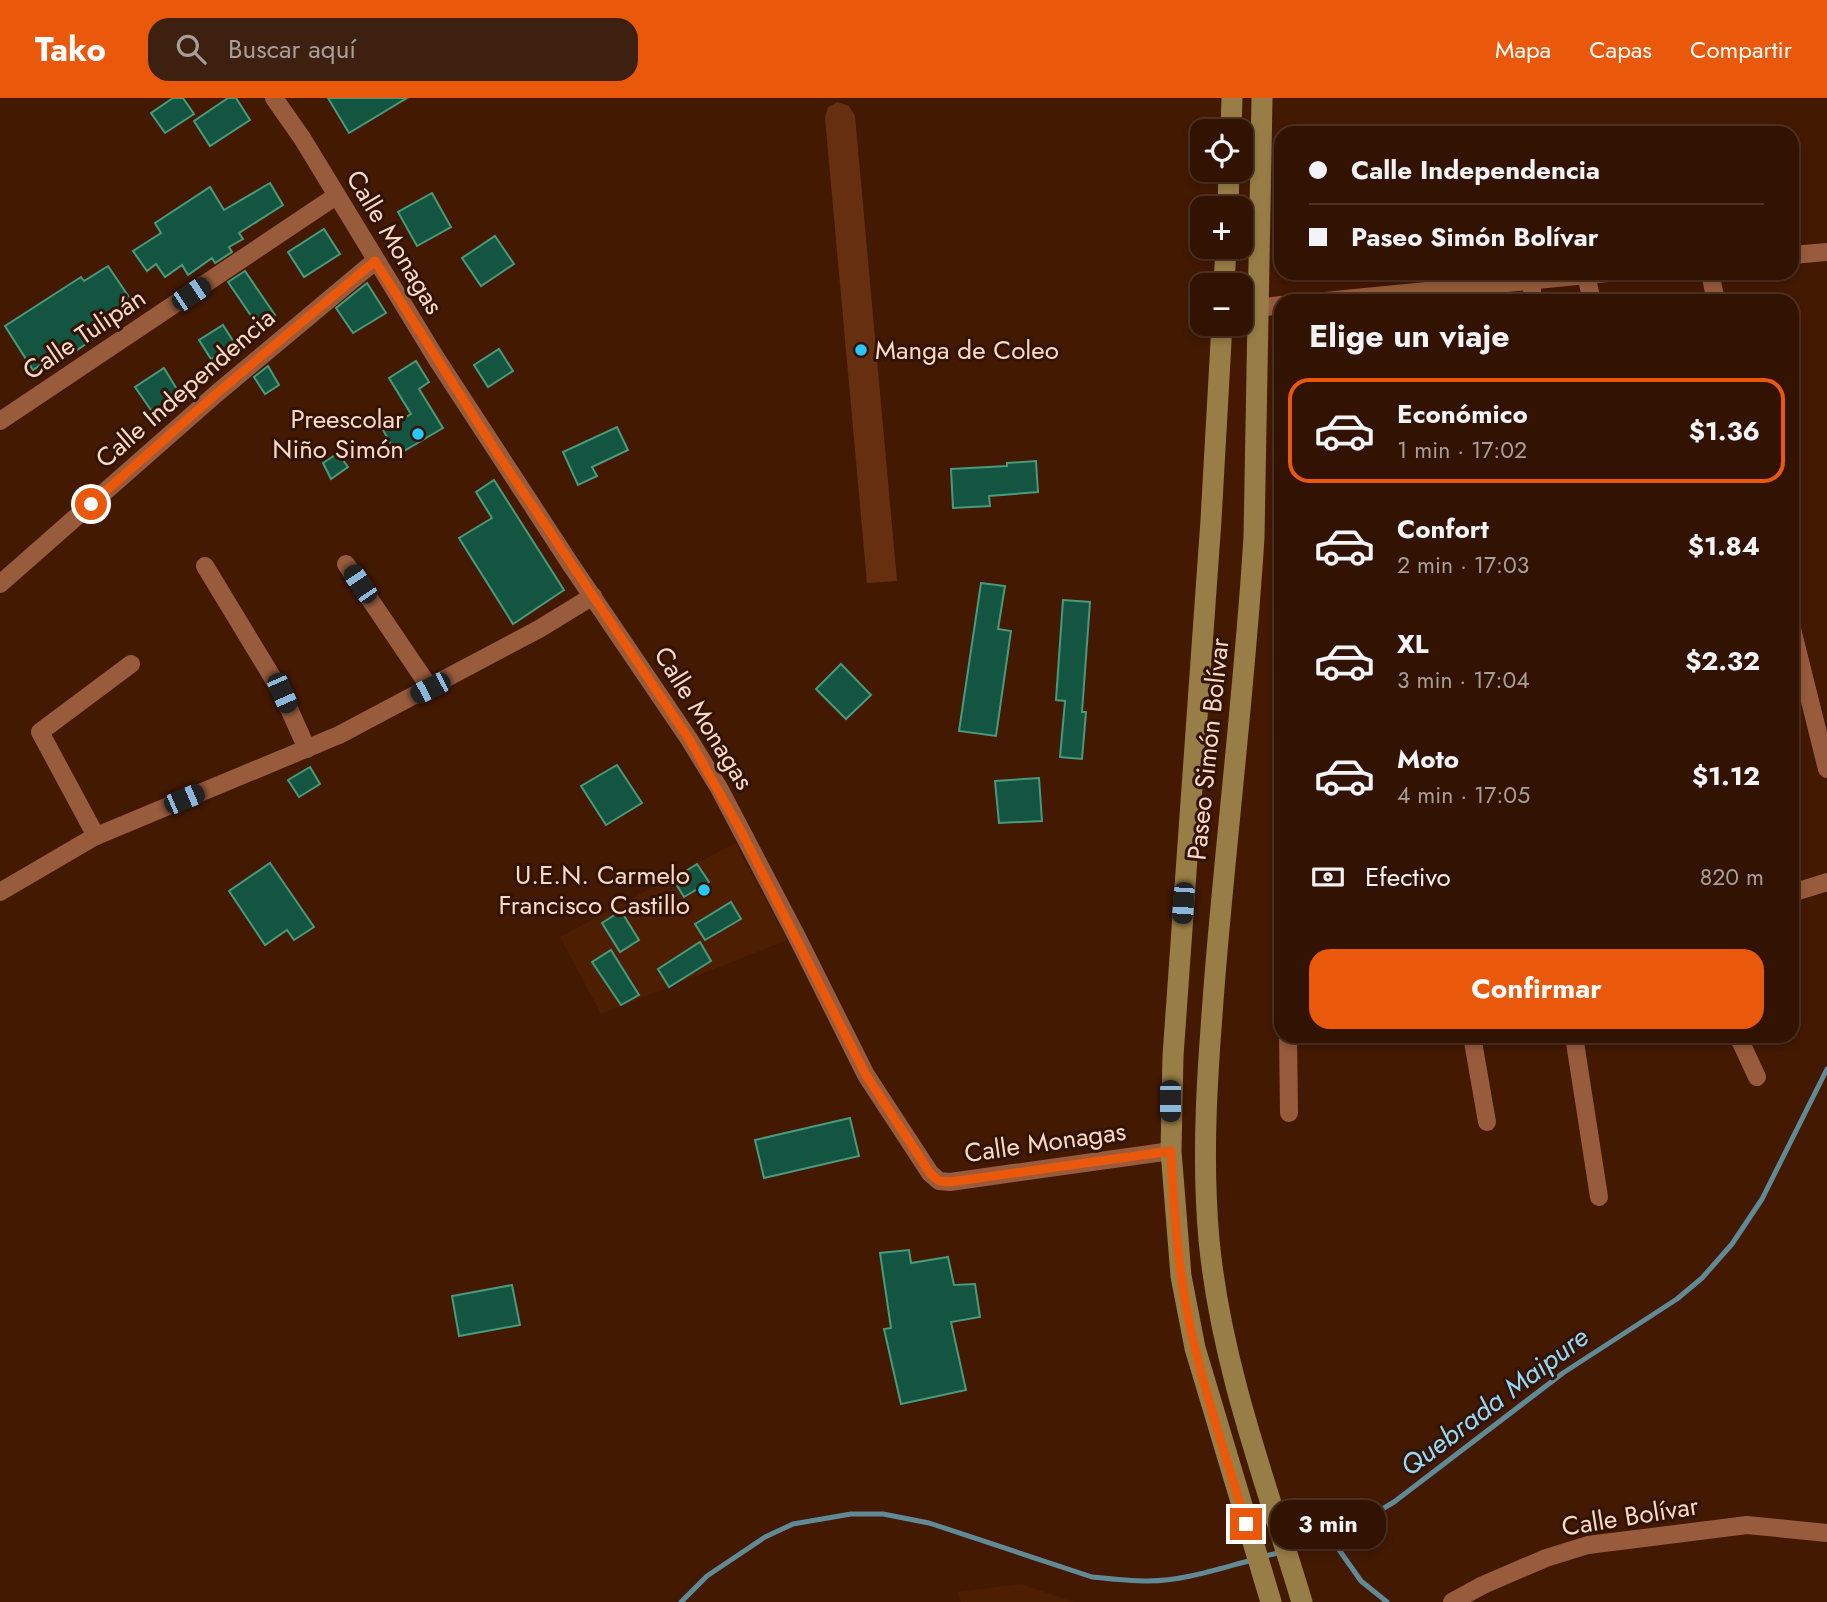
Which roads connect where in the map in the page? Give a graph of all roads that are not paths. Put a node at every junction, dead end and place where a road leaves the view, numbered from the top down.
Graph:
1 (274, 98) edge
2 (1232, 98) edge
3 (1262, 98) edge
4 (1231, 119) edge
5 (337, 196) junction
6 (1827, 251) edge
7 (1799, 254) edge
8 (375, 261) junction
9 (1541, 280) edge
10 (1532, 281) junction
11 (1397, 294) edge
12 (1532, 294) edge
13 (1274, 306) edge
14 (1258, 308) junction
15 (1221, 336) edge
16 (0, 421) edge
17 (346, 564) dead end
18 (205, 566) dead end
19 (0, 584) edge
20 (593, 596) junction
21 (1799, 657) edge
22 (131, 664) dead end
23 (430, 688) junction
24 (307, 749) junction
25 (1827, 769) edge
26 (96, 836) junction
27 (1827, 882) edge
28 (1799, 891) edge
29 (0, 892) edge
30 (1288, 1043) edge
31 (1473, 1043) edge
32 (1575, 1043) edge
33 (1741, 1043) edge
34 (1757, 1077) dead end
35 (1289, 1113) dead end
36 (1487, 1122) dead end
37 (1171, 1151) junction
38 (1599, 1197) dead end
39 (1827, 1533) edge
40 (1269, 1596) edge
41 (1302, 1602) edge
42 (1452, 1602) edge

1 - 5 street, Calle Monagas
2 - 4 main road
3 - 14 main road, Paseo Simón Bolívar
5 - 8 street, Calle Monagas
5 - 16 street, Calle Tulipán
6 - 7 street
8 - 19 street, Calle Independencia
8 - 20 street, Calle Monagas
9 - 10 street
10 - 11 street
10 - 12 street
13 - 14 street
14 - 41 main road, Paseo Simón Bolívar
15 - 37 main road, Paseo Simón Bolívar
17 - 23 street
18 - 24 street
20 - 23 street
20 - 37 street, Calle Monagas
21 - 25 street
22 - 26 street
23 - 24 street
24 - 26 street
26 - 29 street
27 - 28 street
30 - 35 street
31 - 36 street
32 - 38 street
33 - 34 street
37 - 40 main road, Paseo Simón Bolívar
39 - 42 street, Calle Bolívar

